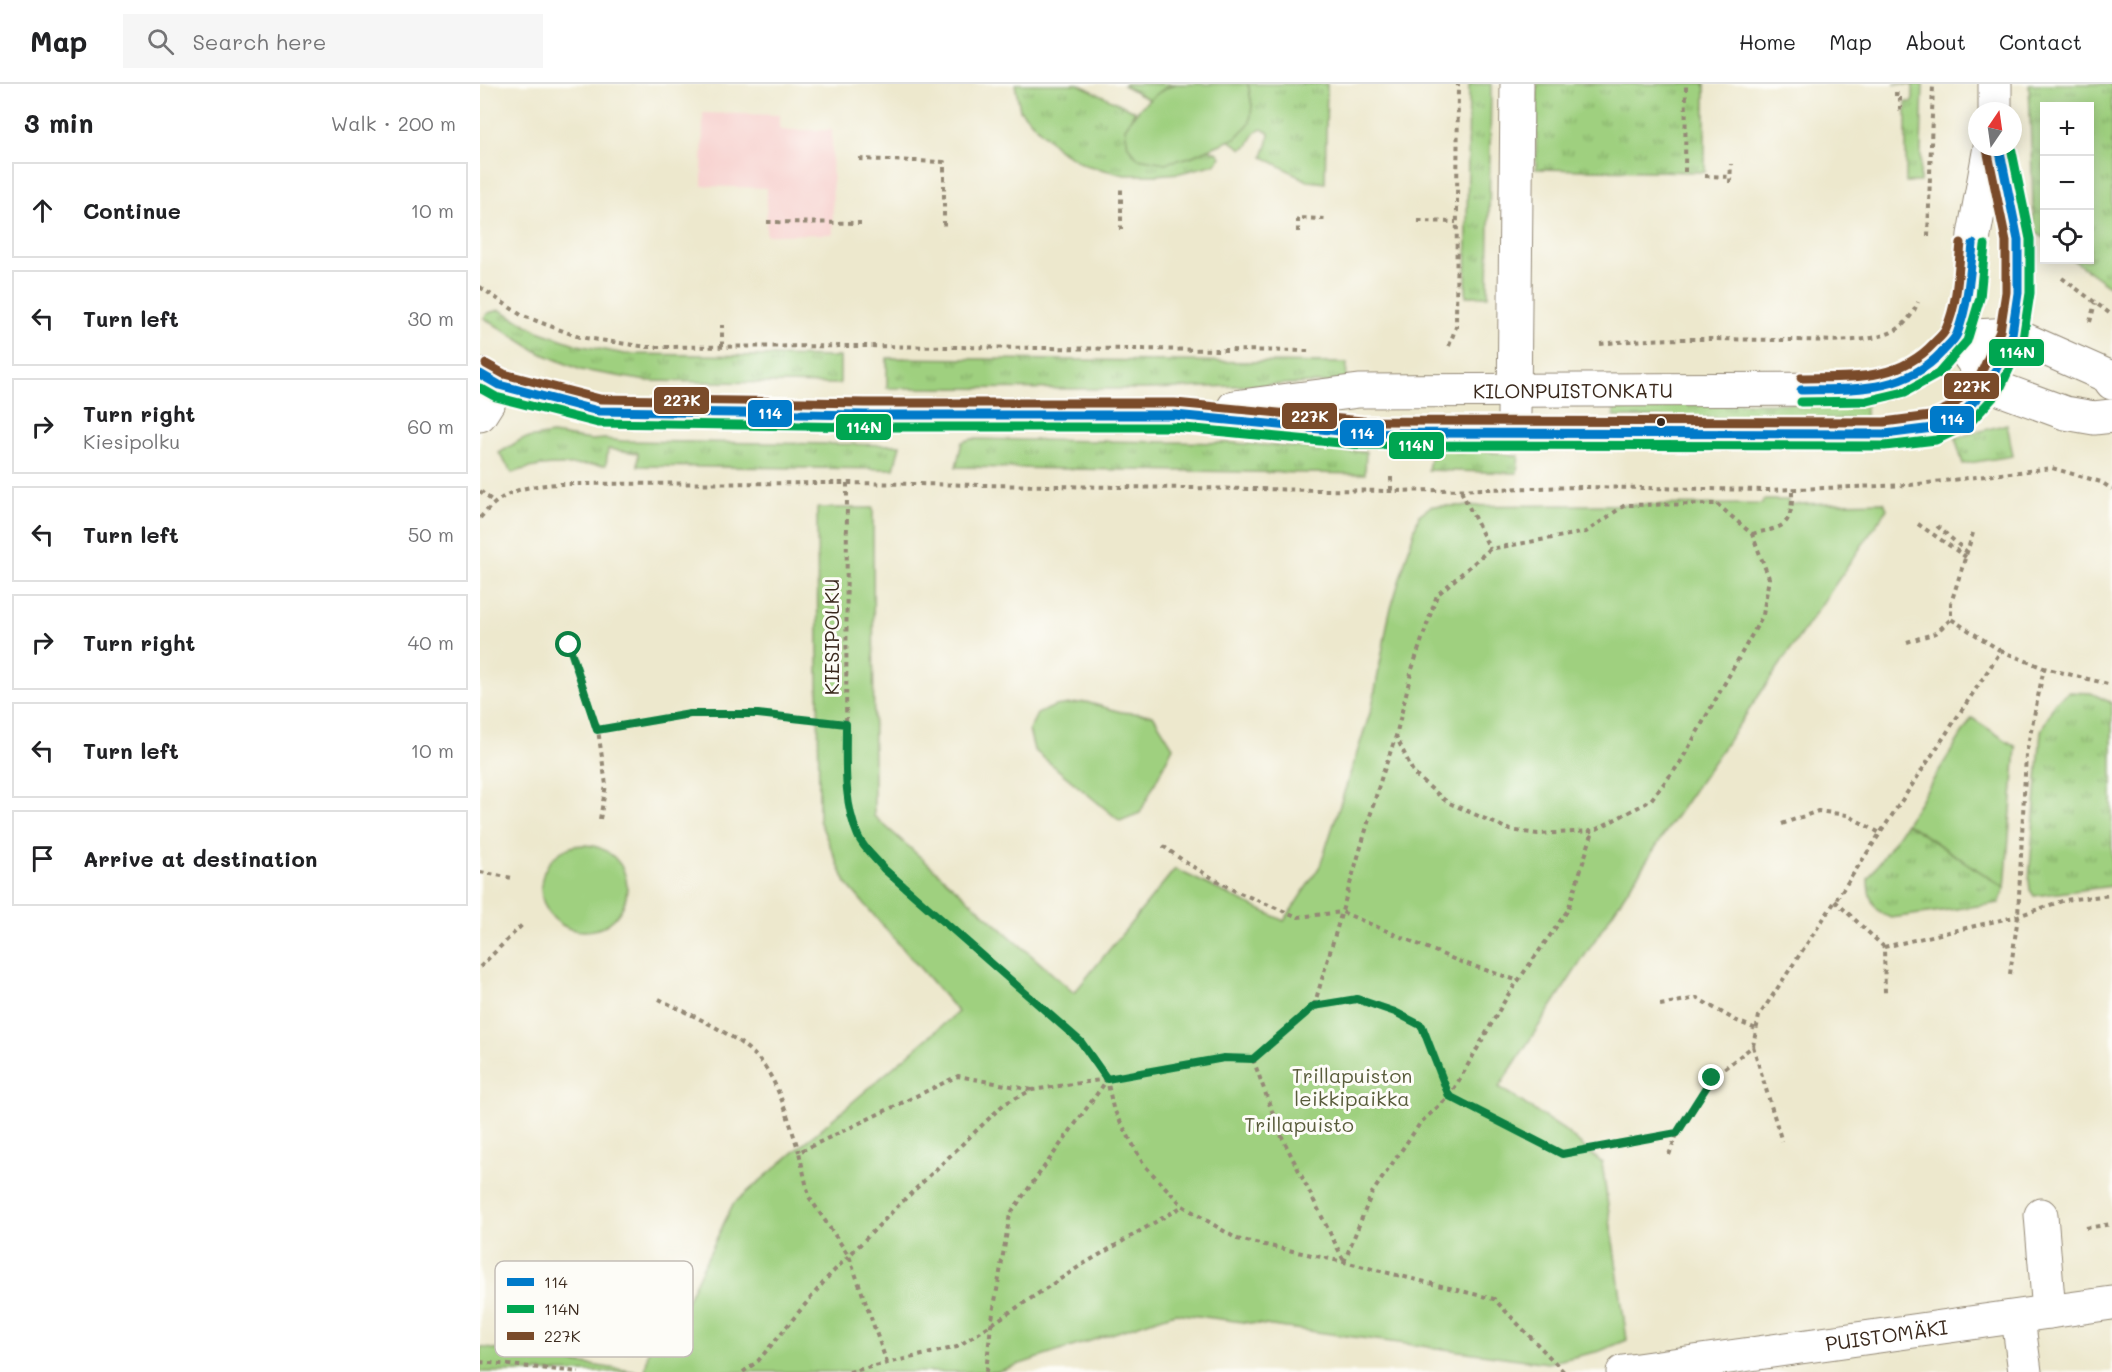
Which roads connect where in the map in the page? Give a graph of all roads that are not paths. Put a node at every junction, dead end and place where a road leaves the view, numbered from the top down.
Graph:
1 (1517, 84) edge
2 (1995, 84) edge
3 (1995, 102) edge
4 (1988, 156) edge
5 (2001, 156) edge
6 (2012, 334) junction
7 (1956, 337) junction
8 (489, 379) edge
9 (2112, 384) edge
10 (1989, 385) junction
11 (1514, 390) junction
12 (480, 415) edge
13 (1175, 415) junction
14 (2112, 416) edge
15 (1514, 433) junction
16 (2041, 1215) dead end
17 (2112, 1303) edge
18 (2034, 1315) junction
19 (1623, 1372) edge
20 (2025, 1372) edge

1 - 11 street
2 - 3 street
4 - 7 street
5 - 6 street, KILONPUISTONKATU
6 - 7 street
6 - 9 street
6 - 10 street, KILONPUISTONKATU
7 - 10 street
7 - 11 street, KILONPUISTONKATU
8 - 12 street
8 - 13 street, KILONPUISTONKATU
10 - 14 street
10 - 15 street, KILONPUISTONKATU
11 - 13 street, KILONPUISTONKATU
11 - 15 street
13 - 15 street, KILONPUISTONKATU
16 - 18 street
17 - 18 street, PUISTOMÄKI
18 - 19 street, PUISTOMÄKI
18 - 20 street

